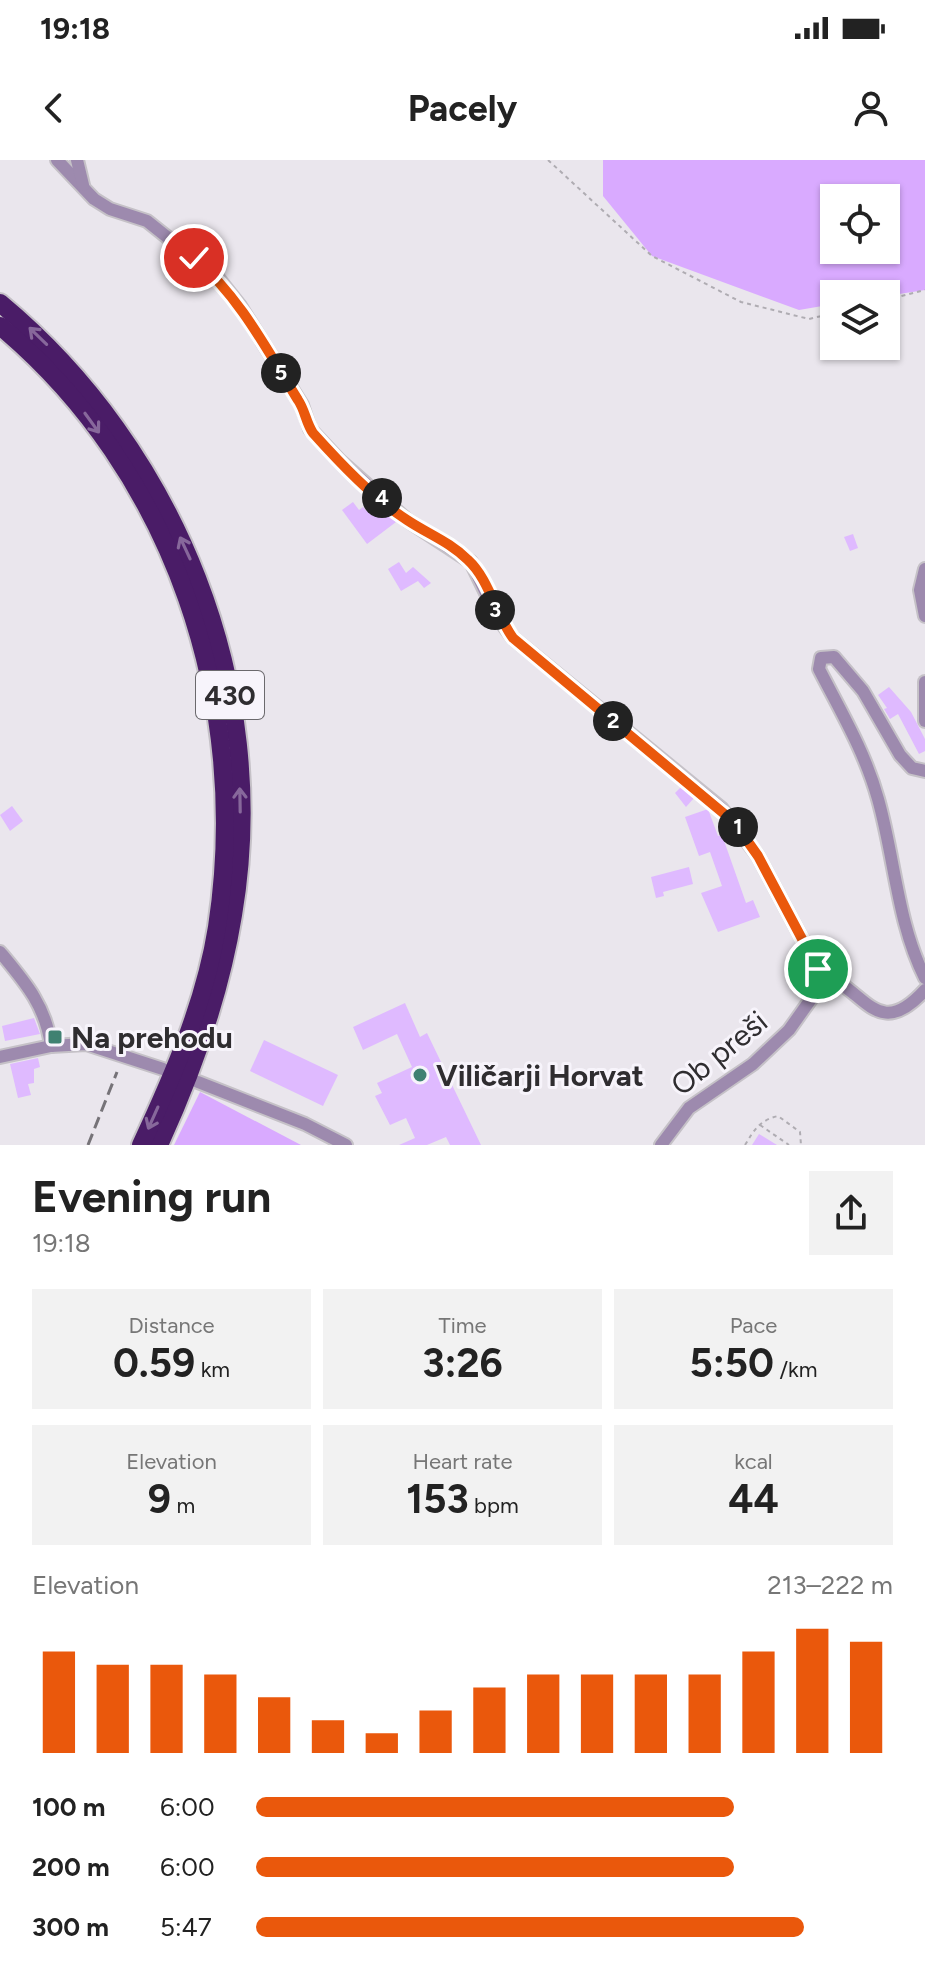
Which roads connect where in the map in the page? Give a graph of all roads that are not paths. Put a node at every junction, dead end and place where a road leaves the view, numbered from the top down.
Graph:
1 (57, 160) edge
2 (77, 160) edge
3 (83, 189) junction
4 (0, 303) edge
5 (0, 326) edge
6 (925, 569) edge
7 (925, 616) edge
8 (925, 682) edge
9 (925, 721) edge
10 (925, 771) edge
11 (0, 952) edge
12 (820, 975) junction
13 (925, 978) edge
14 (925, 990) edge
15 (51, 1046) junction
16 (0, 1057) edge
17 (163, 1069) dead end
18 (198, 1082) dead end
19 (141, 1145) edge
20 (159, 1145) edge
21 (346, 1145) edge
22 (661, 1145) edge

1 - 3 street
2 - 3 street
3 - 12 street
20 -> 4 highway, 430
5 -> 19 highway, 430
6 - 7 street
8 - 9 street
10 - 13 street
11 - 15 street
12 - 14 street
12 - 22 street, Ob preši
15 - 16 street
15 - 17 street
18 - 21 street

